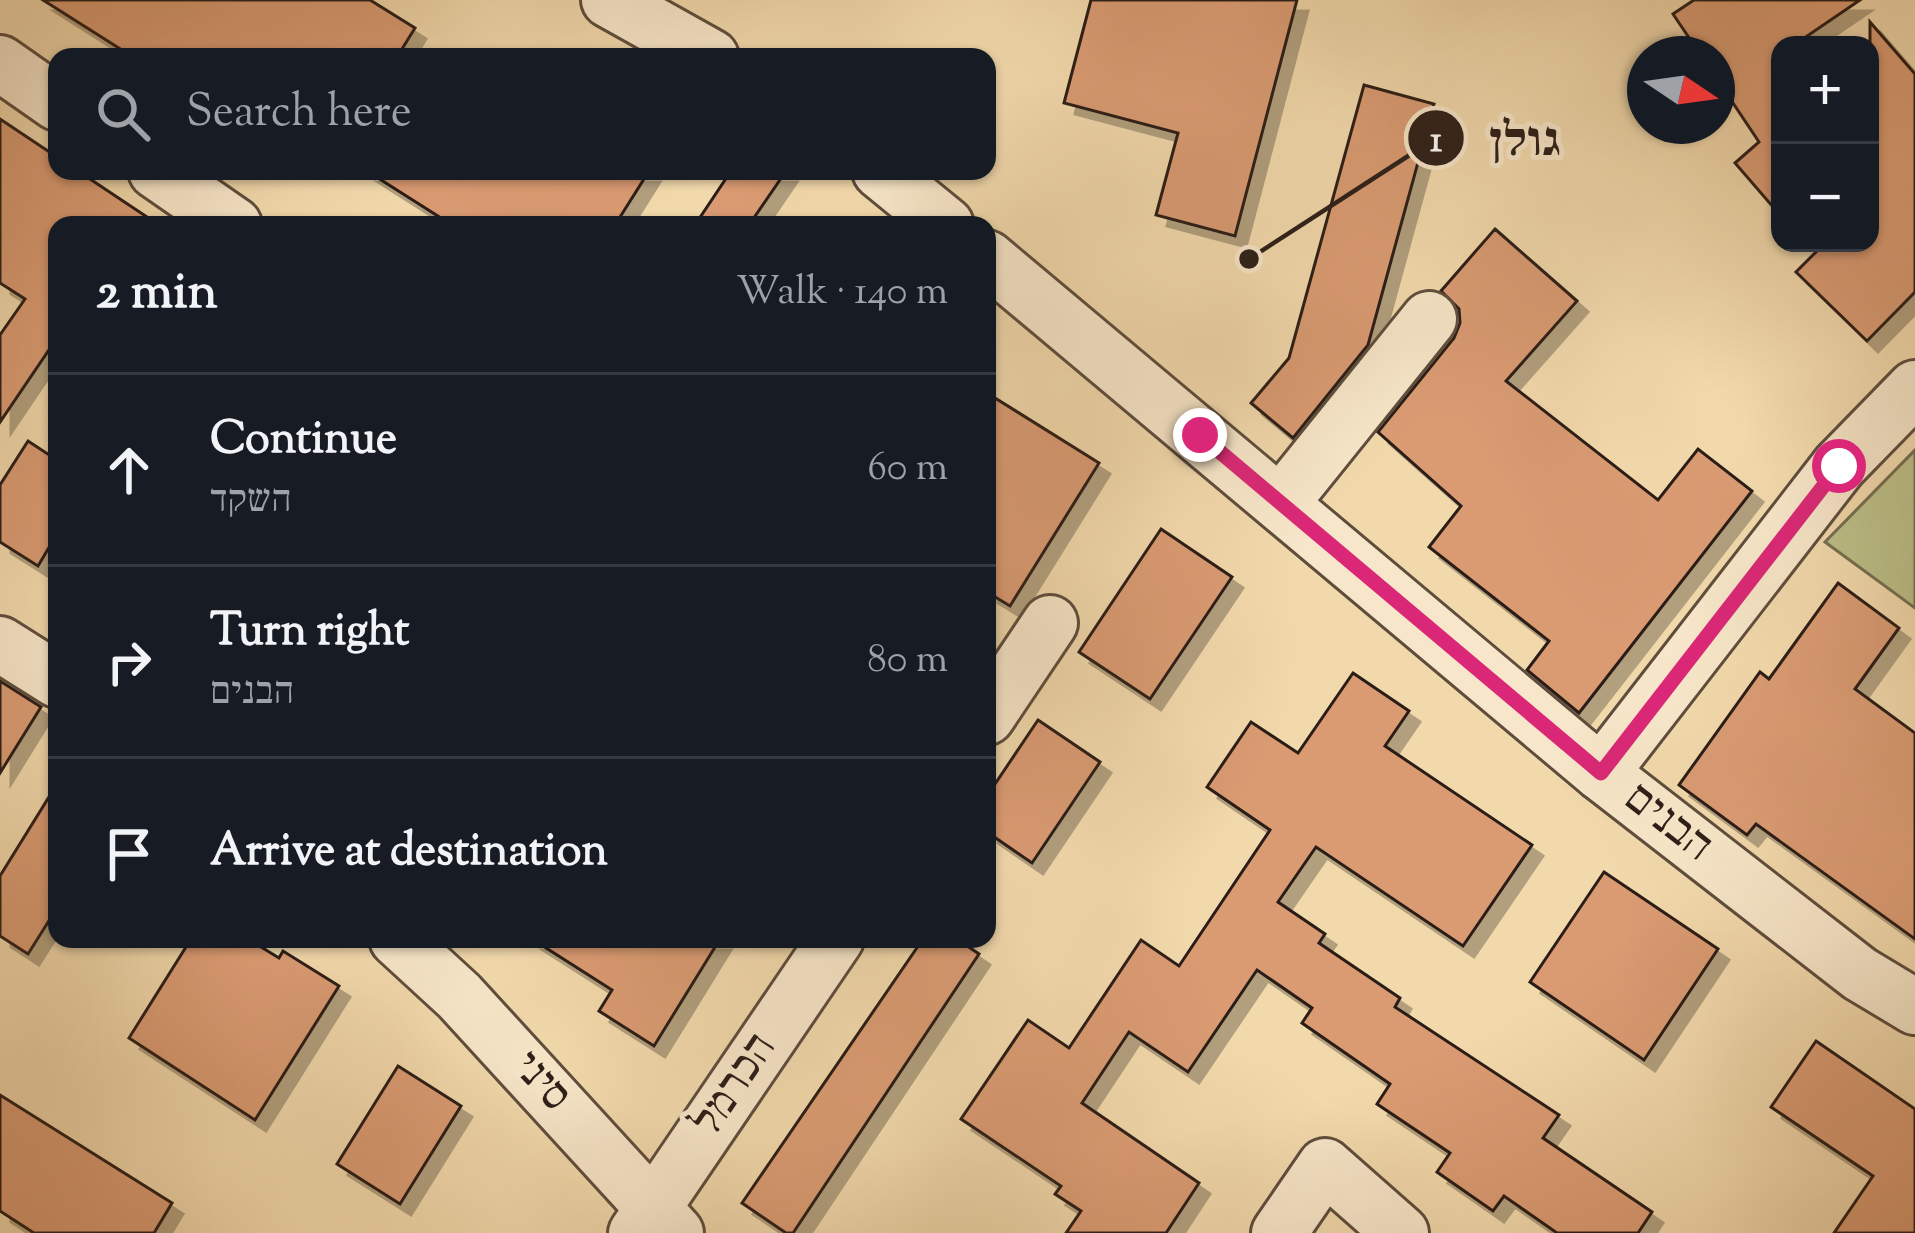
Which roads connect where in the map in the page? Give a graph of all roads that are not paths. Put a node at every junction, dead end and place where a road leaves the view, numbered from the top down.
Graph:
1 (609, 0) edge
2 (695, 48) edge
3 (0, 63) edge
4 (48, 97) edge
5 (169, 180) edge
6 (891, 180) edge
7 (221, 216) edge
8 (935, 216) edge
9 (996, 265) edge
10 (1429, 319) dead end
11 (1915, 388) edge
12 (1281, 502) junction
13 (1050, 623) dead end
14 (0, 644) edge
15 (48, 674) edge
16 (996, 704) edge
17 (1601, 773) junction
18 (408, 948) edge
19 (830, 948) edge
20 (1915, 1007) edge
21 (655, 1224) edge
22 (1280, 1233) edge
23 (1401, 1233) edge

1 - 2 street
3 - 4 street
5 - 7 street
6 - 8 street
9 - 12 street, הבנים
10 - 12 street
11 - 17 street
12 - 17 street, הבנים
13 - 16 street
14 - 15 street
17 - 20 street, הבנים
18 - 21 street, סיני
19 - 21 street, הכרמל
22 - 23 street

